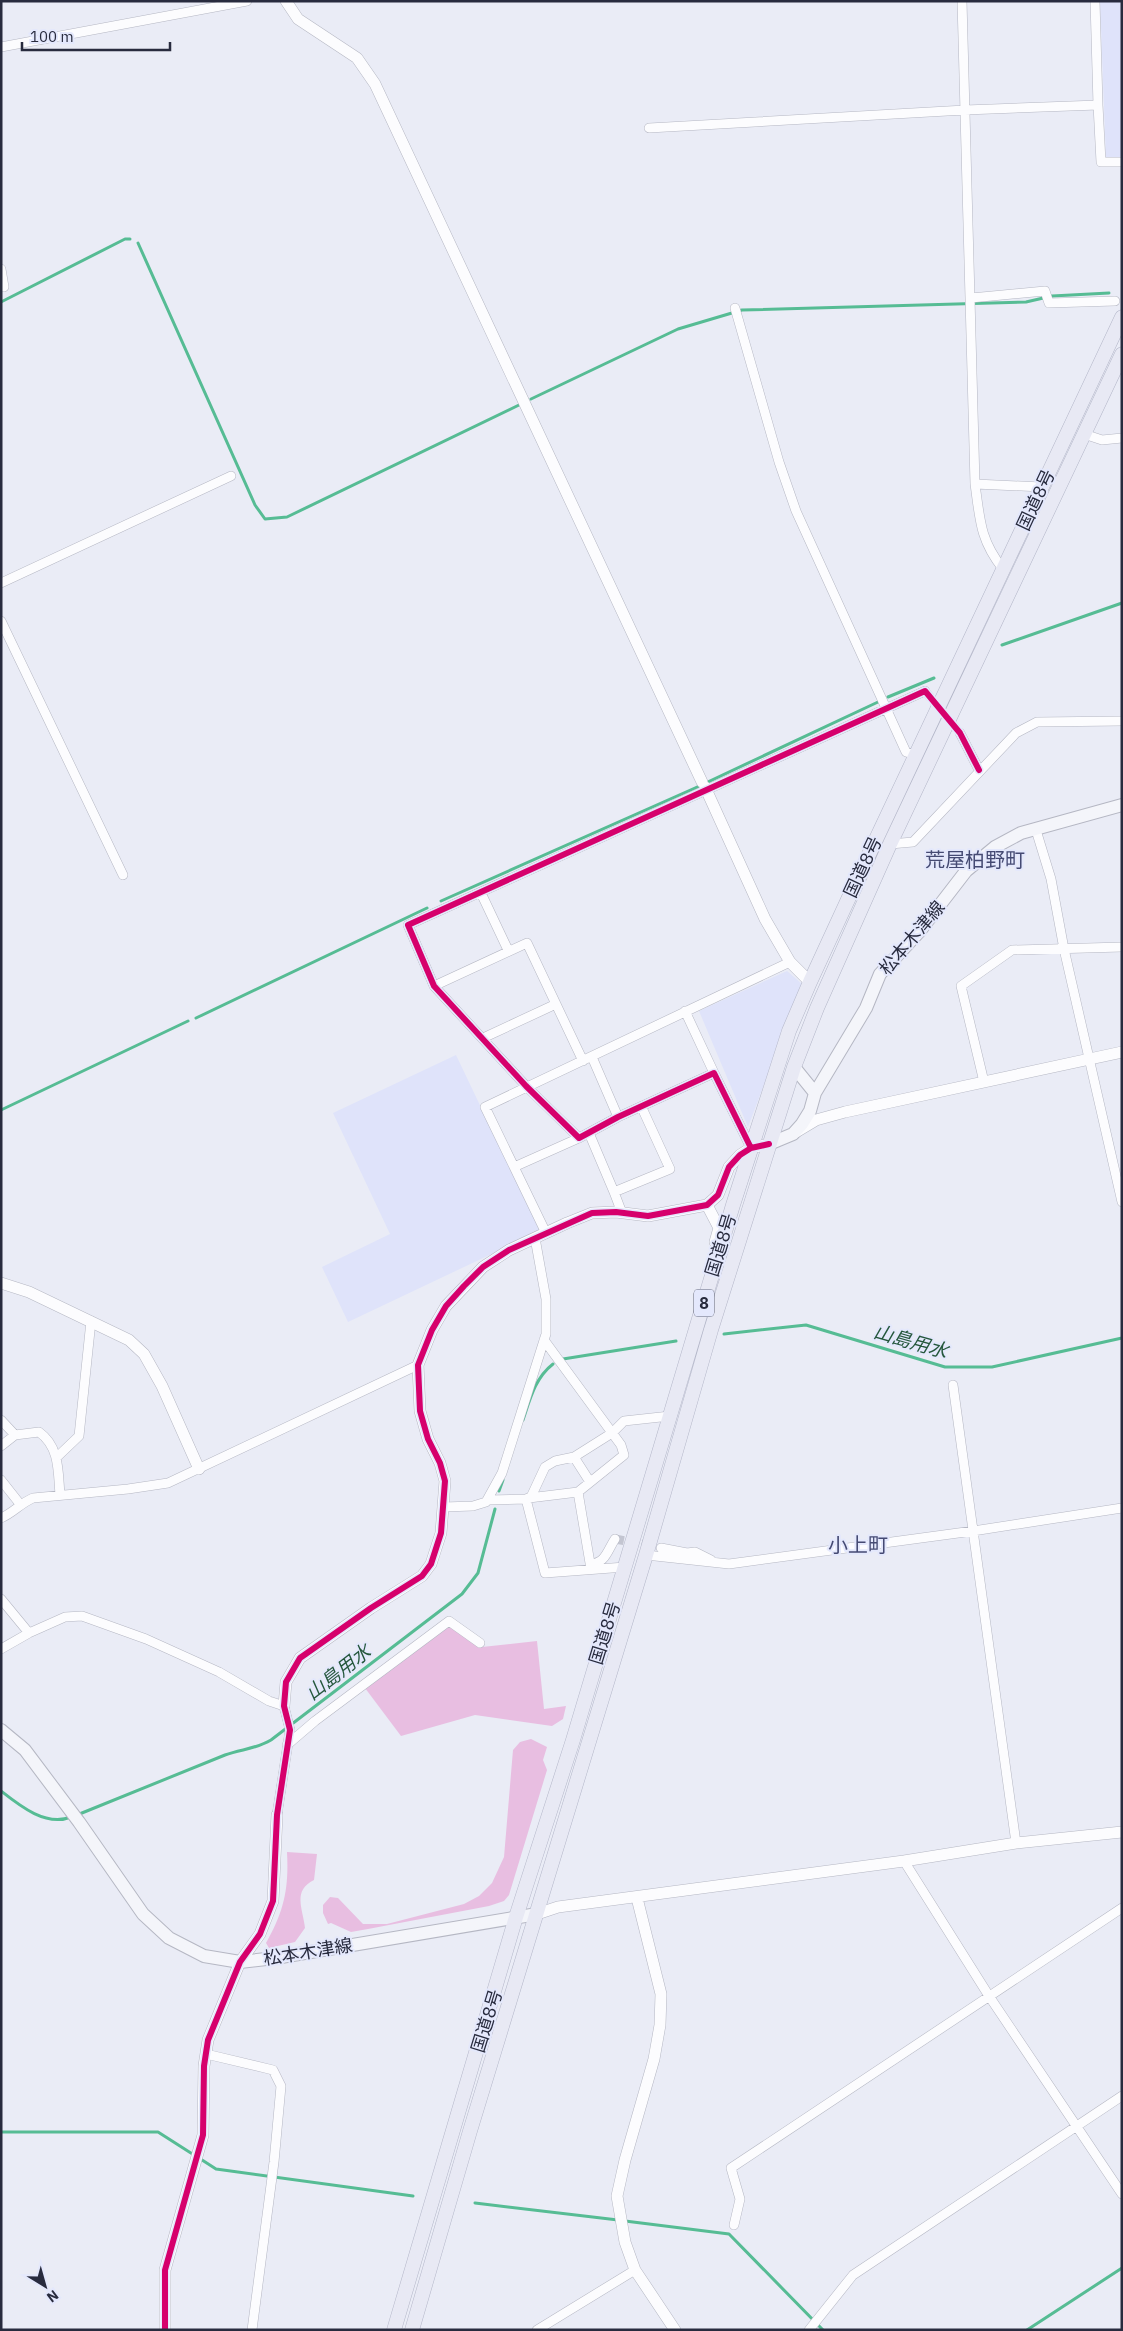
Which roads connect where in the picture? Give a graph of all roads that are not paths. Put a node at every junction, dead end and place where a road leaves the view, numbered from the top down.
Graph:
1 (247, 1) edge
2 (286, 1) edge
3 (962, 1) edge
4 (1095, 1) edge
5 (1, 47) edge
6 (1098, 106) junction
7 (965, 110) junction
8 (649, 128) dead end
9 (1122, 162) edge
10 (1, 269) edge
11 (4, 287) dead end
12 (1115, 301) dead end
13 (971, 302) junction
14 (736, 312) dead end
15 (1122, 317) edge
16 (1122, 354) edge
17 (1084, 434) junction
18 (1122, 438) edge
19 (231, 476) dead end
20 (975, 484) junction
21 (1042, 487) junction
22 (1003, 569) junction
23 (1, 583) edge
24 (1, 621) edge
25 (925, 691) dead end
26 (887, 708) junction
27 (1122, 721) edge
28 (960, 733) tunnel mouth
29 (916, 755) junction
30 (980, 770) junction
31 (704, 787) junction
32 (1122, 805) edge
33 (1036, 830) junction
34 (890, 844) junction
35 (123, 875) dead end
36 (481, 893) junction
37 (1122, 947) edge
38 (1064, 949) junction
39 (508, 950) junction
40 (790, 962) junction
41 (810, 982) junction
42 (434, 986) junction
43 (556, 1004) junction
44 (685, 1011) junction
45 (483, 1038) junction
46 (1122, 1052) edge
47 (587, 1059) junction
48 (1090, 1059) junction
49 (794, 1067) junction
50 (714, 1073) junction
51 (984, 1082) junction
52 (526, 1086) junction
53 (815, 1093) junction
54 (642, 1108) junction
55 (618, 1117) junction
56 (589, 1133) junction
57 (792, 1134) junction
58 (579, 1138) junction
59 (768, 1144) junction
60 (751, 1148) junction
61 (514, 1167) junction
62 (614, 1192) junction
63 (1122, 1202) edge
64 (707, 1205) junction
65 (622, 1213) junction
66 (546, 1233) junction
67 (535, 1238) junction
68 (1, 1283) edge
69 (700, 1316) junction
70 (91, 1321) junction
71 (544, 1340) junction
72 (418, 1365) junction
73 (953, 1385) dead end
74 (670, 1416) junction
75 (1, 1420) edge
76 (612, 1433) junction
77 (16, 1435) junction
78 (1, 1446) edge
79 (57, 1457) junction
80 (574, 1457) junction
81 (199, 1469) junction
82 (1, 1480) edge
83 (590, 1482) junction
84 (578, 1492) junction
85 (60, 1495) junction
86 (528, 1499) junction
87 (489, 1500) junction
88 (20, 1504) junction
89 (444, 1507) junction
90 (1122, 1508) edge
91 (1, 1518) edge
92 (973, 1531) junction
93 (615, 1539) dead end
94 (661, 1548) tunnel mouth
95 (646, 1555) junction
96 (714, 1562) junction
97 (590, 1566) junction
98 (625, 1567) junction
99 (1, 1599) edge
100 (29, 1633) junction
101 (480, 1643) dead end
102 (1, 1649) edge
103 (284, 1706) junction
104 (1, 1730) edge
105 (287, 1745) junction
106 (277, 1815) joint
107 (1122, 1832) edge
108 (1016, 1843) junction
109 (904, 1861) junction
110 (637, 1898) junction
111 (1122, 1908) edge
112 (537, 1914) junction
113 (516, 1918) junction
114 (240, 1962) junction
115 (989, 1996) junction
116 (206, 2054) junction
117 (1122, 2096) edge
118 (1077, 2126) junction
119 (1122, 2194) edge
120 (734, 2225) dead end
121 (635, 2270) junction
122 (164, 2330) edge
123 (252, 2330) edge
124 (394, 2330) edge
125 (412, 2330) edge
126 (537, 2330) edge
127 (675, 2330) edge
128 (809, 2330) edge

1 - 5 street
2 - 31 street
3 - 7 street
4 - 6 street
6 - 7 street
6 - 9 street
7 - 8 street
7 - 13 street
10 - 11 street
12 - 13 street
13 - 20 street
14 - 26 street
15 - 21 highway, 国道8号 / 8
16 - 17 highway, 国道8号 / 8
17 - 18 street
17 - 34 highway, 国道8号 / 8
19 - 23 street
20 - 21 street
20 - 22 street
21 - 22 highway, 国道8号 / 8
22 - 29 highway, 国道8号 / 8
24 - 35 street
25 - 26 street
26 - 29 street
26 - 31 street
27 - 30 street
28 - 30 street
29 - 41 highway, 国道8号 / 8
30 - 34 street
31 - 36 street
31 - 40 street
32 - 33 main road, 松本木津線
33 - 38 street
33 - 53 main road, 松本木津線
34 - 49 highway, 国道8号 / 8
36 - 39 street
36 - 42 street
37 - 38 street
38 - 48 street
38 - 51 street
39 - 42 street
39 - 43 street
40 - 41 street
40 - 44 street
41 - 60 highway, 国道8号 / 8
42 - 45 street
43 - 45 street
43 - 47 street
44 - 47 street
44 - 50 street
45 - 52 street
46 - 48 street
47 - 52 street
47 - 55 street
48 - 51 street
48 - 63 street
49 - 53 main road
49 - 59 highway, 国道8号 / 8
50 - 54 street
50 - 60 street
51 - 57 street
52 - 58 street
52 - 61 street
53 - 57 main road, 松本木津線
54 - 55 street
54 - 62 street
55 - 56 street
56 - 58 street
56 - 62 street
57 - 59 main road, 松本木津線
58 - 61 street
59 - 60 street
59 - 95 highway, 国道8号 / 8
60 - 64 street
60 - 69 highway, 国道8号 / 8
61 - 66 street
62 - 65 street
64 - 65 street
64 - 69 street
65 - 66 street
66 - 67 street
67 - 71 street
67 - 72 street
68 - 70 street
69 - 74 highway, 国道8号 / 8
70 - 79 street
70 - 81 street
71 - 76 street
71 - 87 street
72 - 81 street
72 - 89 street
73 - 92 street
74 - 76 street
74 - 98 highway, 国道8号 / 8
75 - 77 street
76 - 80 street
76 - 83 street
77 - 78 street
77 - 79 street
79 - 85 street
80 - 83 street
80 - 86 street
81 - 85 street
82 - 88 street
83 - 84 street
84 - 86 street
84 - 97 street
85 - 88 street
86 - 87 street
86 - 97 street
87 - 89 street
88 - 91 street
89 - 103 street
90 - 92 street
92 - 96 street
92 - 108 street
93 - 97 street
94 - 96 street
95 - 96 street
95 - 112 highway, 国道8号 / 8
97 - 98 street
98 - 113 highway, 国道8号 / 8
99 - 100 street
100 - 102 street
100 - 103 street
101 - 105 street
103 - 105 street
104 - 114 main road, 松本木津線
105 - 106 street
106 - 114 street
107 - 108 street
108 - 109 street
109 - 110 street
109 - 115 street
110 - 112 street
110 - 121 street
111 - 115 street
112 - 113 main road, 松本木津線
112 - 125 highway, 国道8号 / 8
113 - 114 main road, 松本木津線
113 - 124 highway, 国道8号 / 8
114 - 116 street
115 - 118 street
115 - 120 street
116 - 122 street
116 - 123 street
117 - 118 street
118 - 119 street
118 - 128 street
121 - 126 street
121 - 127 street

